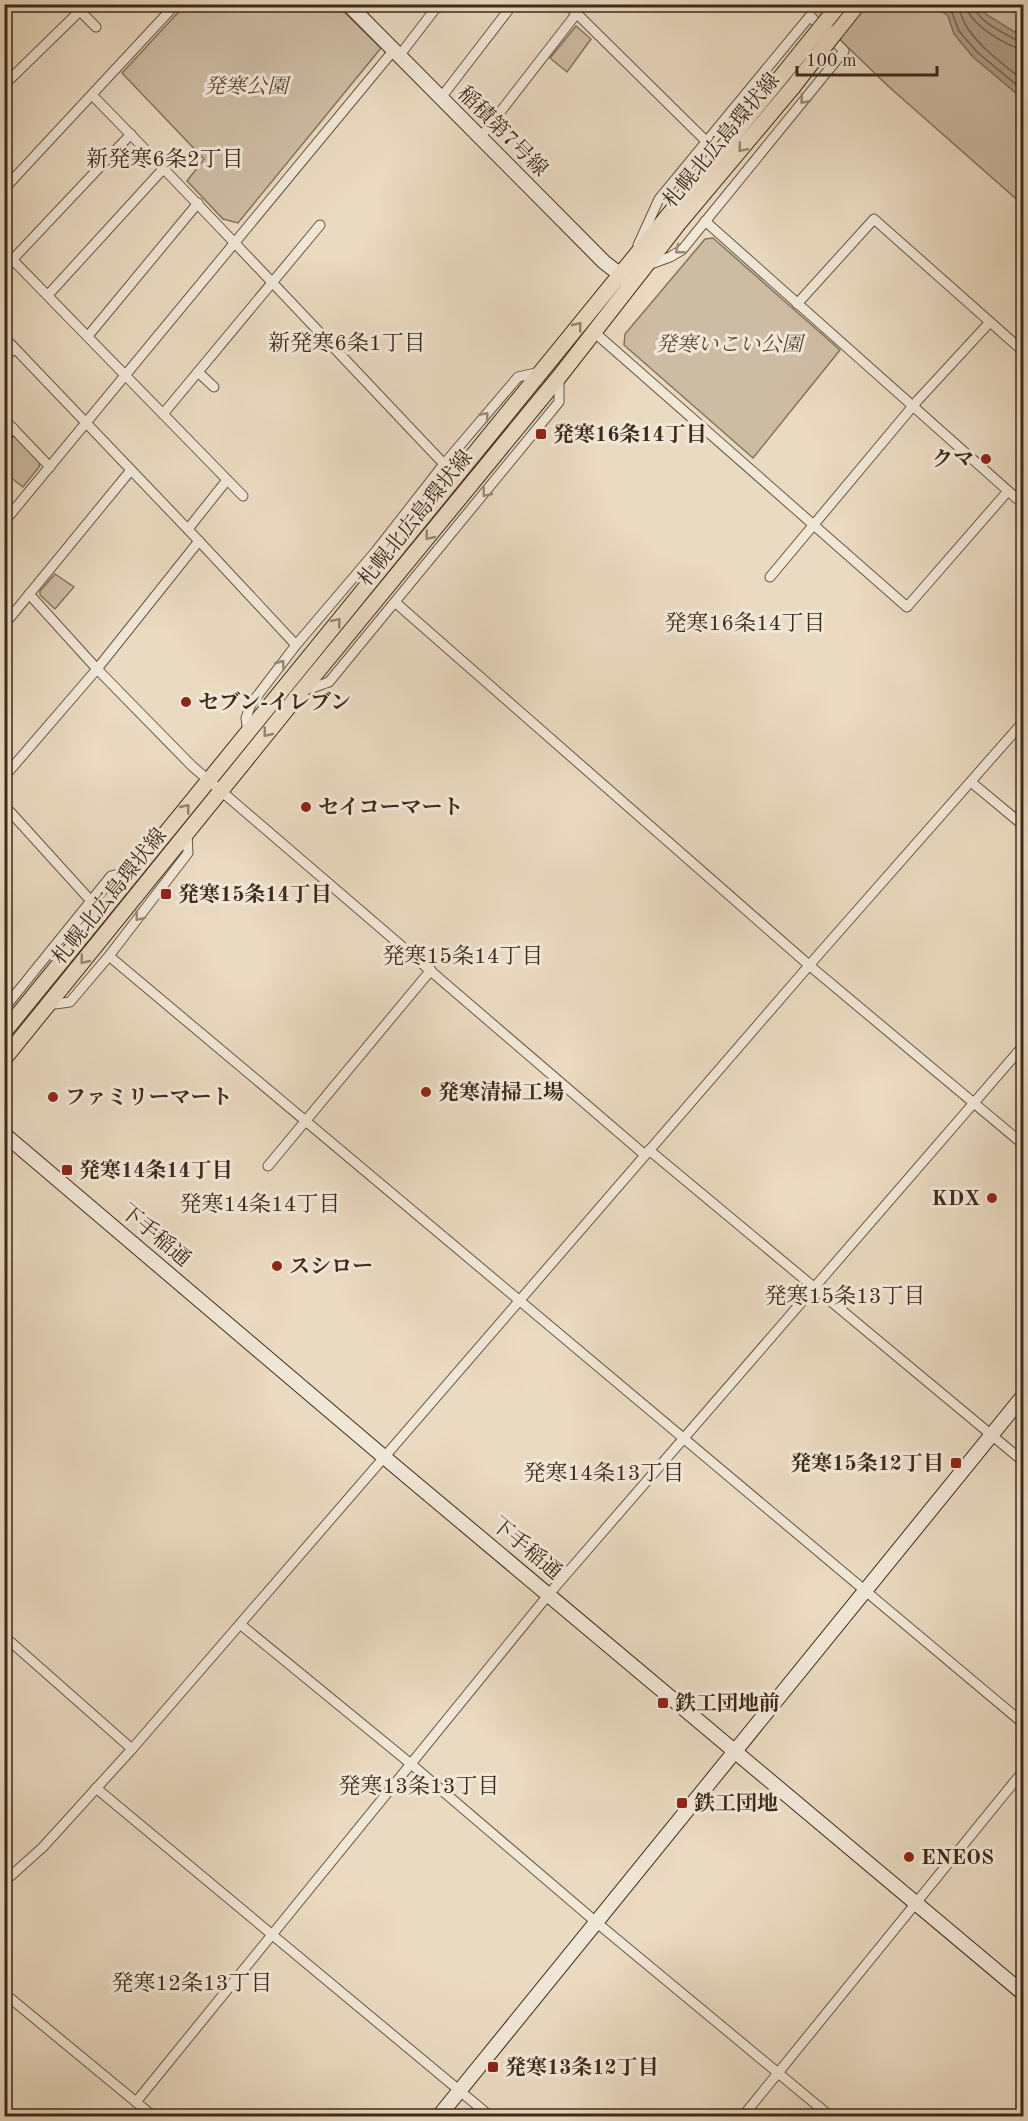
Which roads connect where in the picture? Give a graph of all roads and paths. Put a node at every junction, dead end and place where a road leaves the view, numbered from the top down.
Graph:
1 (176, 4) edge
2 (439, 4) edge
3 (513, 4) edge
4 (567, 4) edge
5 (584, 4) edge
6 (839, 4) edge
7 (858, 4) edge
8 (354, 6) edge
9 (80, 7) edge
10 (577, 14) junction
11 (96, 27) dead end
12 (396, 54) junction
13 (4, 85) edge
14 (92, 95) junction
15 (440, 99) junction
16 (130, 134) junction
17 (480, 138) junction
18 (707, 142) junction
19 (164, 168) junction
20 (4, 189) edge
21 (198, 203) junction
22 (705, 221) junction
23 (320, 225) dead end
24 (233, 243) junction
25 (4, 251) edge
26 (13, 259) junction
27 (638, 262) junction
28 (625, 279) junction
29 (271, 283) junction
30 (48, 295) junction
31 (797, 304) junction
32 (990, 322) junction
33 (594, 332) junction
34 (88, 336) junction
35 (4, 338) edge
36 (14, 348) junction
37 (1023, 352) edge
38 (4, 359) edge
39 (541, 371) junction
40 (198, 372) junction
41 (126, 375) junction
42 (559, 377) junction
43 (214, 387) dead end
44 (913, 406) junction
45 (163, 414) junction
46 (4, 419) edge
47 (87, 423) junction
48 (13, 428) junction
49 (4, 439) edge
50 (444, 464) junction
51 (50, 467) junction
52 (131, 470) junction
53 (227, 480) junction
54 (1008, 491) junction
55 (243, 496) dead end
56 (1023, 505) edge
57 (4, 522) edge
58 (814, 524) junction
59 (188, 530) junction
60 (199, 541) junction
61 (770, 577) dead end
62 (29, 594) junction
63 (396, 603) junction
64 (4, 625) edge
65 (296, 645) junction
66 (97, 669) junction
67 (304, 688) junction
68 (1023, 721) edge
69 (248, 733) junction
70 (4, 777) edge
71 (208, 781) junction
72 (971, 783) junction
73 (222, 790) junction
74 (4, 805) edge
75 (1023, 826) edge
76 (187, 833) junction
77 (136, 869) junction
78 (91, 901) junction
79 (109, 956) junction
80 (810, 966) junction
81 (431, 970) junction
82 (48, 1005) junction
83 (5, 1031) edge
84 (1023, 1045) edge
85 (4, 1059) edge
86 (974, 1102) junction
87 (304, 1122) junction
88 (4, 1134) edge
89 (1023, 1145) edge
90 (647, 1153) junction
91 (268, 1166) dead end
92 (813, 1288) junction
93 (519, 1301) junction
94 (1023, 1395) edge
95 (991, 1435) junction
96 (683, 1438) junction
97 (384, 1457) junction
98 (1023, 1462) edge
99 (864, 1592) junction
100 (549, 1594) junction
101 (240, 1624) junction
102 (4, 1635) edge
103 (1023, 1724) edge
104 (132, 1749) junction
105 (735, 1751) junction
106 (411, 1764) junction
107 (1023, 1770) edge
108 (96, 1788) junction
109 (4, 1882) edge
110 (916, 1904) junction
111 (596, 1922) junction
112 (273, 1934) junction
113 (4, 1994) edge
114 (1023, 1994) edge
115 (779, 2073) junction
116 (459, 2091) junction
117 (136, 2102) junction
118 (153, 2116) edge
119 (439, 2116) edge
120 (490, 2116) edge
121 (743, 2116) edge
122 (830, 2116) edge

1 - 14 street
2 - 12 street
3 - 15 street
4 - 10 street
5 - 10 street
6 - 27 main road, 札幌北広島環状線, bridge
7 -> 27 main road, 札幌北広島環状線, bridge
8 - 12 main road, 稲積第7号線
9 - 11 street
9 - 13 street
10 - 17 street
10 - 18 street
12 - 15 main road, 稲積第7号線
12 - 24 street
14 - 16 street
14 - 20 street
15 - 17 main road, 稲積第7号線
16 - 19 street
16 - 26 street
17 - 28 main road, 稲積第7号線
18 -> 22 street
18 - 27 street
19 - 21 street
19 - 30 street
21 - 24 street
21 - 34 street
22 -> 27 street
22 - 31 street
23 - 29 street
24 - 29 street
24 - 41 street
25 - 26 street
26 - 30 street
27 - 28 main road, 札幌北広島環状線
28 - 33 main road, 札幌北広島環状線
39 -> 28 main road, 札幌北広島環状線
29 - 40 street
29 - 50 street
30 - 34 street
31 - 32 street
31 - 44 street
32 - 37 street
32 - 44 street
33 - 42 main road, 札幌北広島環状線
33 - 58 street
34 - 41 street
35 - 36 street
36 - 38 street
36 - 47 street
50 -> 39 street
69 -> 39 main road, 札幌北広島環状線
40 - 43 street
40 - 45 street
41 - 45 street
41 - 47 street
42 -> 63 street
42 -> 67 main road, 札幌北広島環状線
44 - 54 street
44 - 58 street
45 - 53 street
46 - 48 street
47 - 51 street
47 - 52 street
48 - 49 street
48 - 51 street
50 - 65 street
51 - 57 street
52 - 59 street
52 - 62 street
53 - 55 street
53 - 59 street
54 - 56 street
54 - 58 street
58 - 61 street
59 - 60 street
60 - 65 street
60 - 66 street
62 - 64 street
62 - 66 street
63 - 67 street
63 - 80 street
69 -> 65 street
66 - 70 street
66 - 71 street
67 -> 73 main road, 札幌北広島環状線
68 - 72 street
69 - 71 main road, 札幌北広島環状線
71 - 73 street
77 -> 71 main road, 札幌北広島環状線
72 - 75 street
72 - 80 street
73 - 76 main road, 札幌北広島環状線
73 - 81 street
74 - 78 street
76 -> 79 street
76 -> 82 main road, 札幌北広島環状線
77 - 78 street
77 - 83 main road, 札幌北広島環状線
78 - 83 street
79 - 82 street
79 - 87 street
80 - 86 street
80 - 90 street
81 - 87 street
81 - 90 street
82 - 85 main road, 札幌北広島環状線
84 - 86 street
86 - 89 street
86 - 92 street
87 - 91 street
87 - 93 street
88 - 97 main road, 下手稲通
90 - 92 street
90 - 93 street
92 - 95 street
92 - 96 street
93 - 96 street
93 - 97 street
94 - 95 main road
95 - 98 street
95 - 99 main road
96 - 99 street
96 - 100 street
97 - 100 main road, 下手稲通
97 - 101 street
99 - 103 street
99 - 105 main road
100 - 105 main road, 下手稲通
100 - 106 street
101 - 104 street
101 - 106 street
102 - 104 street
104 - 108 street
105 - 110 main road, 下手稲通
105 - 111 main road
106 - 111 street
106 - 112 street
107 - 110 street
108 - 109 street
108 - 112 street
110 - 114 main road, 下手稲通
110 - 115 street
111 - 115 street
111 - 116 main road
112 - 116 street
112 - 117 street
113 - 117 street
115 - 121 street
115 - 122 street
116 - 119 main road
116 - 120 street
117 - 118 street

